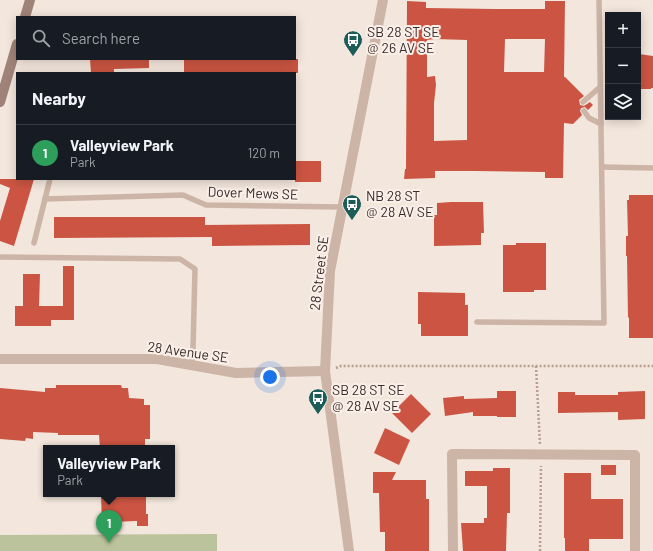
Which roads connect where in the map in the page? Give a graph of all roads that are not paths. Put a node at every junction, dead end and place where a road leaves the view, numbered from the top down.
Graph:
1 (30, 0) edge
2 (383, 0) edge
3 (599, 0) edge
4 (25, 16) edge
5 (16, 47) edge
6 (600, 87) junction
7 (0, 102) edge
8 (583, 102) dead end
9 (584, 111) dead end
10 (601, 124) junction
11 (602, 167) junction
12 (653, 168) edge
13 (50, 180) edge
14 (45, 198) junction
15 (343, 207) junction
16 (34, 243) dead end
17 (0, 257) edge
18 (477, 322) dead end
19 (0, 359) edge
20 (192, 365) junction
21 (325, 372) junction
22 (348, 551) edge
23 (453, 551) edge
24 (635, 551) edge

1 - 4 street
2 - 15 street, 28 Street SE
3 - 6 lane
5 - 7 street
6 - 8 lane
6 - 10 lane
9 - 10 lane
10 - 11 lane
11 - 12 lane
11 - 18 lane
13 - 14 lane
14 - 15 lane, Dover Mews SE
14 - 16 lane
15 - 21 street, 28 Street SE
17 - 20 lane
19 - 20 street, 28 Avenue SE
20 - 21 street, 28 Avenue SE
21 - 22 street, 28 Street SE
23 - 24 street

